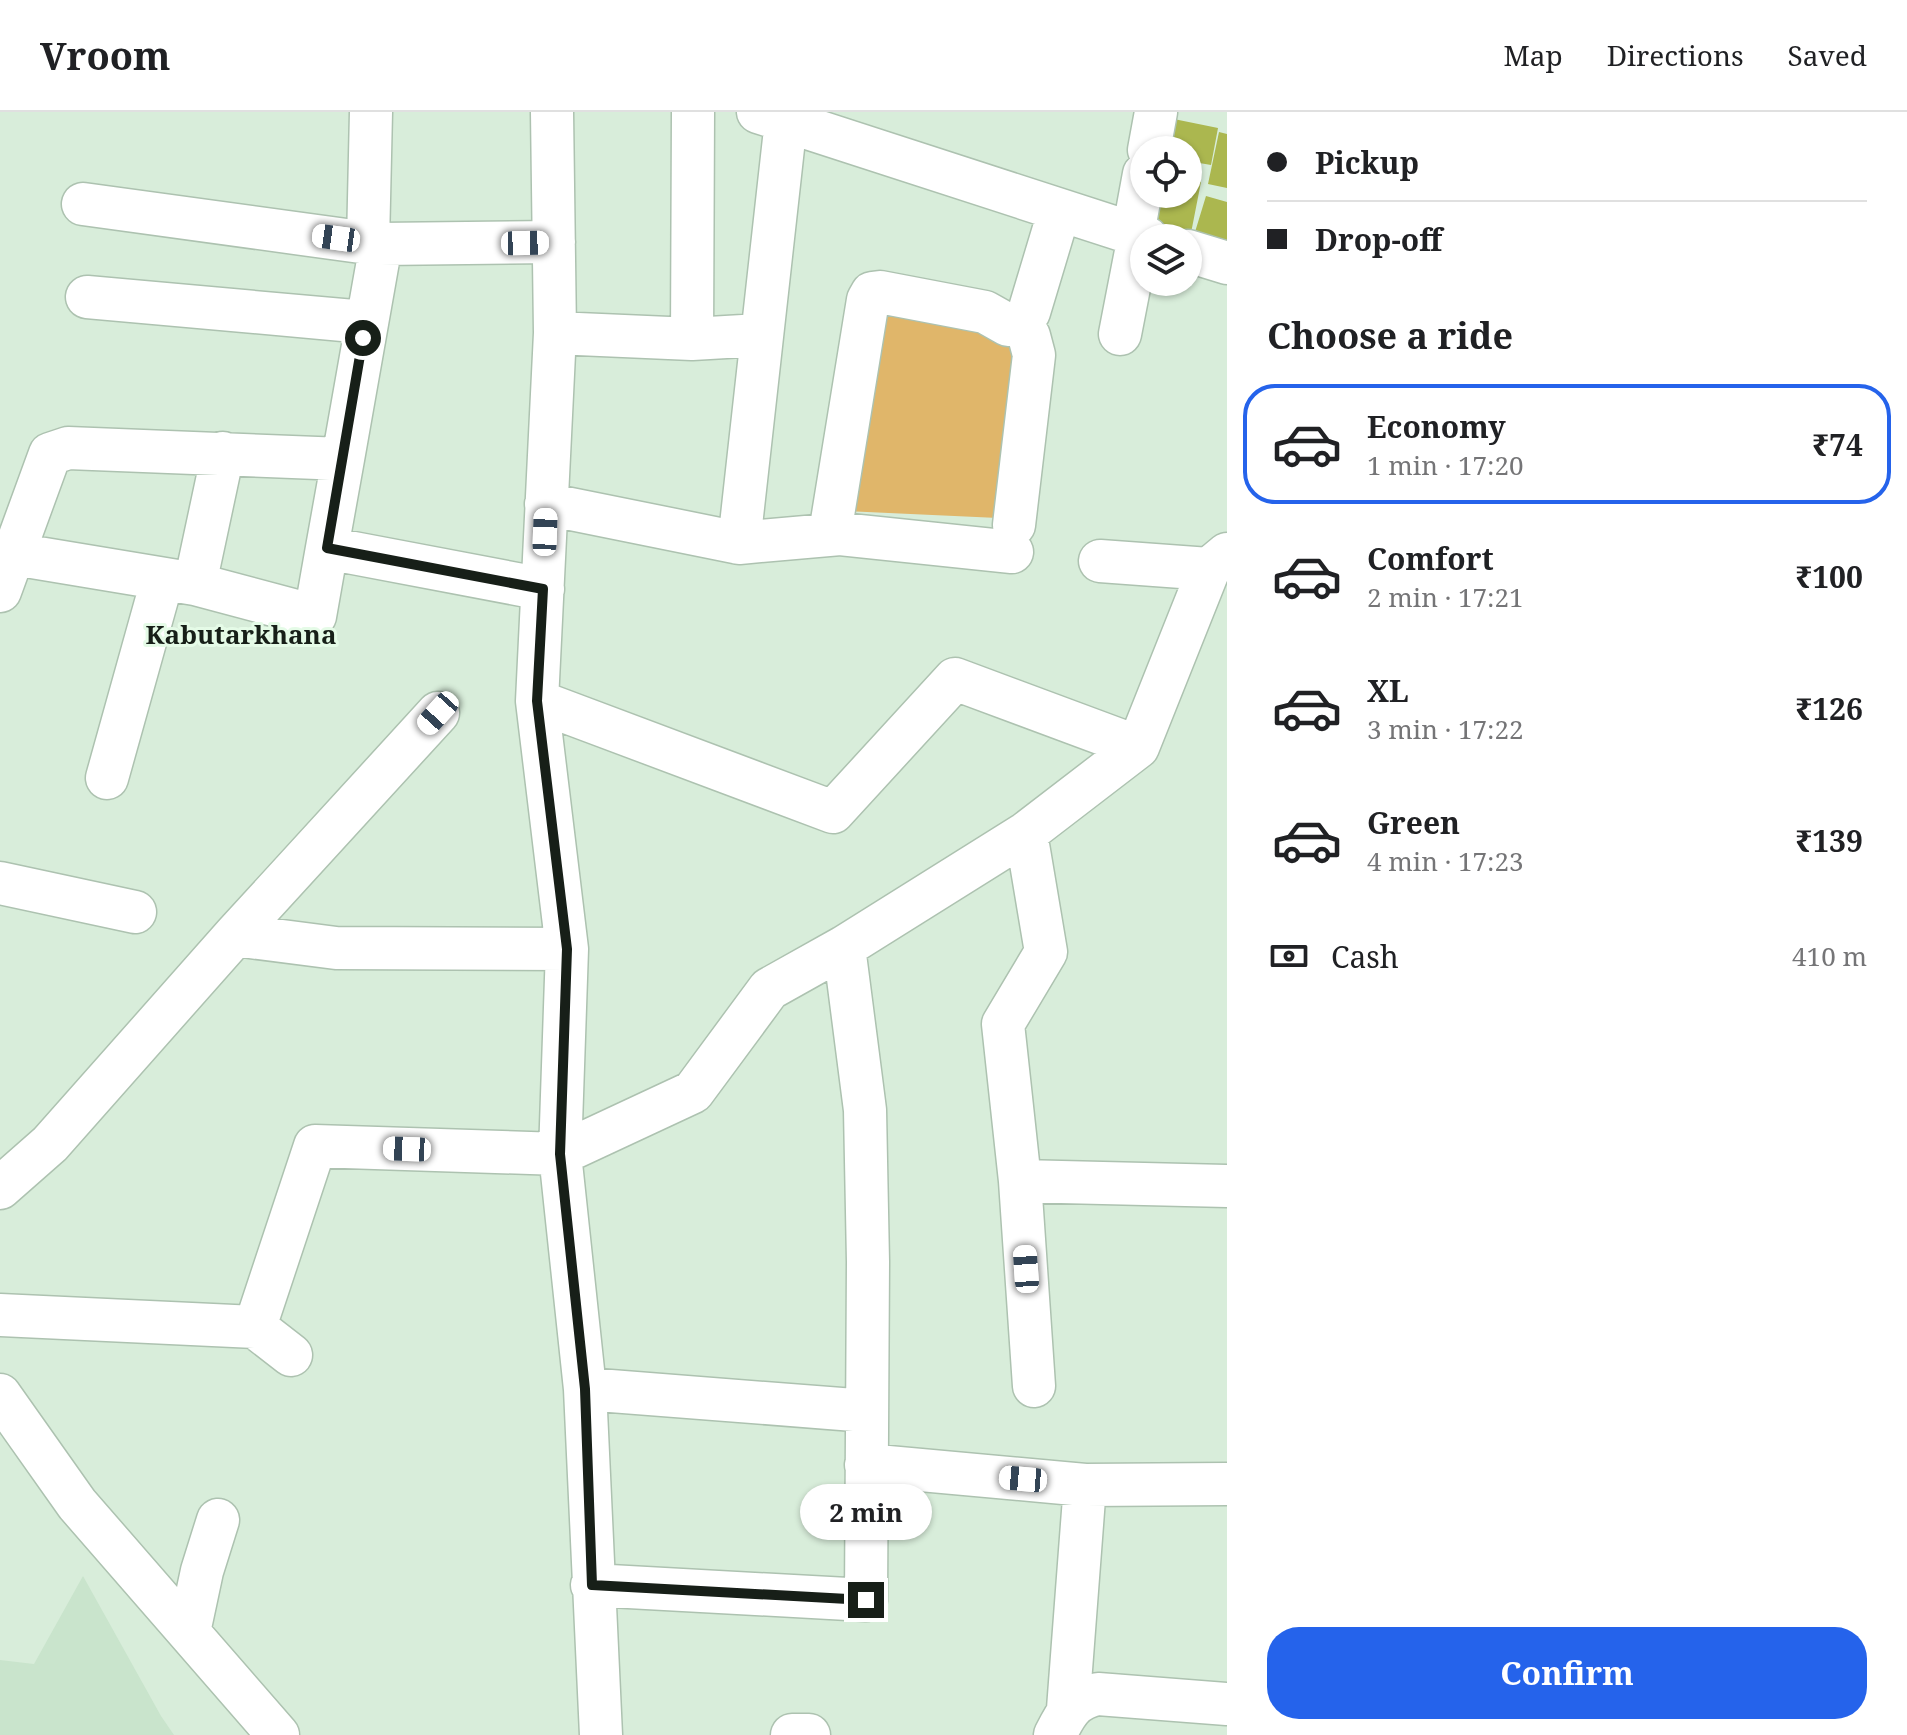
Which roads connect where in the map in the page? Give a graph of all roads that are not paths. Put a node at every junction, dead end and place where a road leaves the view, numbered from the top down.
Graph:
1 (371, 112) edge
2 (552, 112) edge
3 (693, 112) edge
4 (1156, 112) edge
5 (776, 114) edge
6 (1152, 136) edge
7 (83, 204) dead end
8 (1059, 212) junction
9 (1130, 233) edge
10 (554, 242) junction
11 (374, 244) junction
12 (1202, 255) edge
13 (1227, 263) edge
14 (1130, 285) edge
15 (87, 297) dead end
16 (365, 322) junction
17 (1020, 323) junction
18 (555, 333) junction
19 (1120, 334) dead end
20 (760, 335) junction
21 (692, 339) junction
22 (223, 453) junction
23 (343, 459) junction
24 (546, 504) junction
25 (832, 521) dead end
26 (739, 543) junction
27 (327, 548) junction
28 (1100, 561) dead end
29 (1218, 562) edge
30 (7, 572) edge
31 (178, 582) junction
32 (543, 589) junction
33 (537, 701) junction
34 (438, 713) dead end
35 (1138, 747) junction
36 (107, 778) dead end
37 (1026, 833) junction
38 (0, 883) edge
39 (135, 912) dead end
40 (235, 935) junction
41 (844, 947) junction
42 (567, 949) junction
43 (560, 1154) junction
44 (1020, 1181) junction
45 (1227, 1186) edge
46 (0, 1188) edge
47 (0, 1315) edge
48 (255, 1327) junction
49 (291, 1355) dead end
50 (1034, 1386) dead end
51 (585, 1389) junction
52 (0, 1395) edge
53 (867, 1411) junction
54 (866, 1465) junction
55 (1227, 1484) edge
56 (1085, 1485) junction
57 (218, 1520) dead end
58 (592, 1585) junction
59 (189, 1632) junction
60 (1227, 1704) edge
61 (1062, 1722) edge
62 (278, 1735) edge
63 (601, 1735) edge
64 (792, 1735) edge
65 (809, 1735) edge

1 - 11 street
2 - 10 street
3 - 21 street
4 - 6 street
5 - 8 street
5 - 20 street
7 - 11 street
8 - 9 street
8 - 17 street
10 - 11 street
10 - 18 street
11 - 16 street
12 - 13 street
14 - 19 street
15 - 16 street
16 - 23 street
17 - 25 street
17 - 26 street
18 - 21 street
18 - 24 street
20 - 21 street
20 - 26 street
22 - 23 street
22 - 30 street
22 - 31 street
23 - 27 street
24 - 26 street
24 - 32 street
27 - 31 street
27 - 32 street
28 - 29 street
29 - 35 street
30 - 31 street
31 - 36 street
32 - 33 street
33 - 35 street
33 - 42 street
34 - 40 street
35 - 37 street
37 - 41 street
37 - 44 street
38 - 39 street
40 - 42 street
40 - 46 street
41 - 43 street
41 - 53 street
42 - 43 street
43 - 48 street
43 - 51 street
44 - 45 street
44 - 50 street
47 - 48 street
48 - 49 street
51 - 53 street
51 - 58 street
52 - 59 street
53 - 54 street
54 - 56 street
54 - 58 street
55 - 56 street
56 - 61 street
57 - 59 street
58 - 63 street
59 - 62 street
60 - 61 street
64 - 65 street

